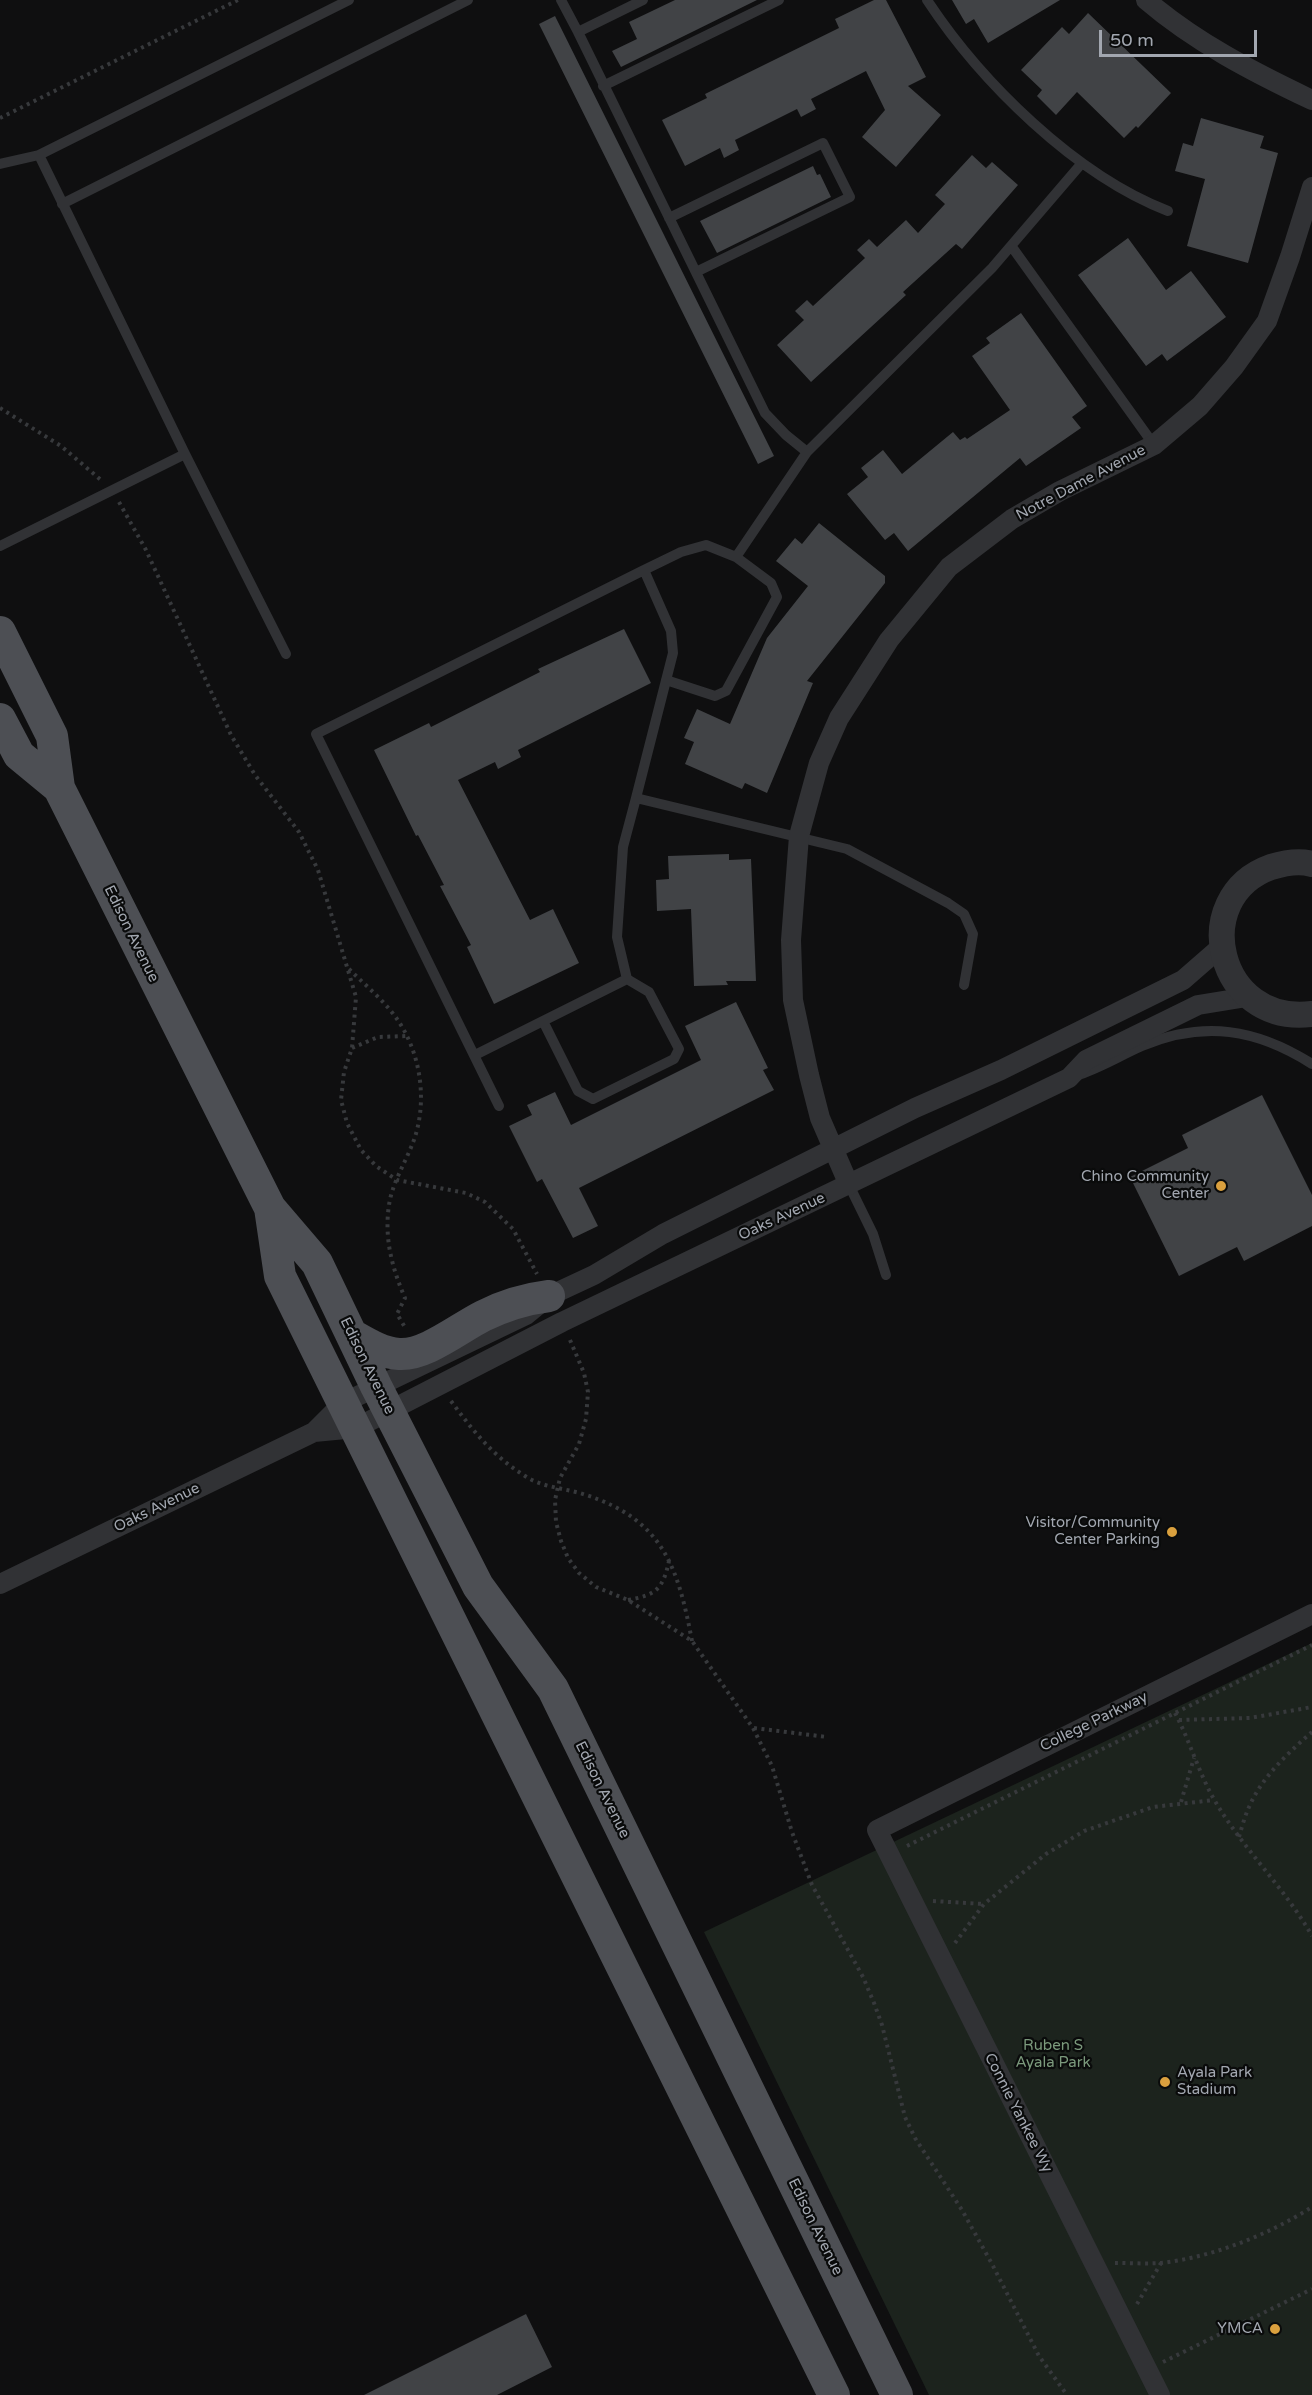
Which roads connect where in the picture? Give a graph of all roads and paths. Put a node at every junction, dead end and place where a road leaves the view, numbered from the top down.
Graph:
1 (238, 0) edge
2 (349, 0) edge
3 (468, 0) edge
4 (561, 0) edge
5 (642, 0) edge
6 (779, 0) edge
7 (927, 0) edge
8 (1146, 0) edge
9 (578, 32) junction
10 (603, 86) junction
11 (1312, 100) edge
12 (0, 118) edge
13 (39, 155) junction
14 (1082, 163) junction
15 (0, 164) edge
16 (1312, 187) edge
17 (62, 204) junction
18 (1168, 211) dead end
19 (669, 218) junction
20 (1012, 247) junction
21 (696, 272) junction
22 (0, 408) edge
23 (1154, 445) junction
24 (807, 452) junction
25 (185, 454) junction
26 (111, 489) junction
27 (0, 546) edge
28 (736, 557) junction
29 (644, 570) junction
30 (0, 632) edge
31 (286, 654) dead end
32 (666, 680) junction
33 (0, 719) edge
34 (59, 788) junction
35 (636, 798) junction
36 (800, 836) junction
37 (1310, 859) edge
38 (1222, 946) junction
39 (346, 966) junction
40 (627, 979) junction
41 (964, 986) dead end
42 (1247, 996) junction
43 (1307, 1019) edge
44 (543, 1021) junction
45 (407, 1036) junction
46 (352, 1048) junction
47 (414, 1054) dead end
48 (475, 1056) junction
49 (1312, 1064) edge
50 (1069, 1078) junction
51 (499, 1106) dead end
52 (833, 1150) junction
53 (849, 1185) junction
54 (270, 1208) junction
55 (886, 1275) dead end
56 (555, 1309) junction
57 (352, 1335) junction
58 (382, 1399) junction
59 (350, 1415) junction
60 (314, 1432) junction
61 (0, 1584) edge
62 (628, 1600) junction
63 (1312, 1614) edge
64 (692, 1641) junction
65 (1312, 1645) edge
66 (1312, 1707) edge
67 (1175, 1713) junction
68 (1179, 1720) junction
69 (753, 1728) junction
70 (1312, 1732) edge
71 (827, 1737) dead end
72 (1194, 1758) junction
73 (1214, 1800) junction
74 (1181, 1802) junction
75 (877, 1830) joint
76 (1239, 1837) junction
77 (898, 1848) dead end
78 (932, 1900) dead end
79 (984, 1904) junction
80 (1312, 1936) edge
81 (954, 1945) dead end
82 (1312, 2207) edge
83 (1112, 2263) dead end
84 (1161, 2263) junction
85 (1312, 2289) edge
86 (1135, 2307) dead end
87 (1156, 2366) dead end
88 (834, 2395) edge
89 (897, 2395) edge
90 (1067, 2395) edge
91 (1160, 2395) edge

1 - 12 path
2 - 13 lane
3 - 17 lane
4 - 9 lane
5 - 9 lane
6 - 10 lane
7 - 14 lane
8 - 11 street
9 - 10 lane
10 - 19 lane
13 - 15 lane
13 - 17 lane
14 - 18 lane
14 - 20 lane
16 - 23 street, Notre Dame Avenue
17 - 25 lane
19 - 21 lane
19 - 21 lane
20 - 23 lane
20 - 24 lane
21 - 24 lane
22 - 26 path
23 - 36 street, Notre Dame Avenue
24 - 28 lane
25 - 26 lane
25 - 31 lane
26 - 27 lane
26 - 39 path
28 - 29 lane
28 - 32 lane
29 - 32 lane
29 - 48 lane
30 - 34 main road, Edison Avenue
32 - 35 lane
33 - 34 main road, Edison Avenue
34 - 54 main road, Edison Avenue
35 - 36 lane
35 - 40 lane
36 - 41 lane
36 - 52 street, Notre Dame Avenue
37 - 38 street
38 - 42 street
38 - 52 street, Oaks Avenue
39 - 45 path
39 - 46 path
40 - 44 lane
40 - 44 lane
42 - 43 street
42 - 50 street, Oaks Avenue
44 - 48 lane
45 - 46 path
45 - 47 path
46 - 56 path
48 - 51 lane
49 - 50 lane
50 - 53 street, Oaks Avenue
52 - 53 street, Notre Dame Avenue
52 - 56 street, Oaks Avenue
53 - 55 lane
53 - 56 street, Oaks Avenue
54 - 57 main road, Edison Avenue
54 - 59 main road, Edison Avenue
56 - 57 main road
56 - 58 street, Oaks Avenue
56 - 58 street, Oaks Avenue
56 - 62 path
57 - 58 main road, Edison Avenue
58 - 59 street, Oaks Avenue
58 - 59 street, Oaks Avenue
58 - 89 main road, Edison Avenue
59 - 60 street, Oaks Avenue
59 - 60 street, Oaks Avenue
59 - 88 main road, Edison Avenue
60 - 61 street, Oaks Avenue
62 - 64 path
62 - 64 path
63 - 75 street, College Parkway
64 - 69 path
65 - 67 path
66 - 68 path
67 - 68 path
67 - 77 path
68 - 72 path
69 - 71 path
69 - 90 path
70 - 76 path
72 - 73 path
72 - 74 path
73 - 74 path
73 - 76 path
74 - 79 path
75 - 91 street, Connie Yankee Wy
76 - 80 path
78 - 79 path
79 - 81 path
82 - 84 path
83 - 84 path
84 - 86 path
85 - 87 path

